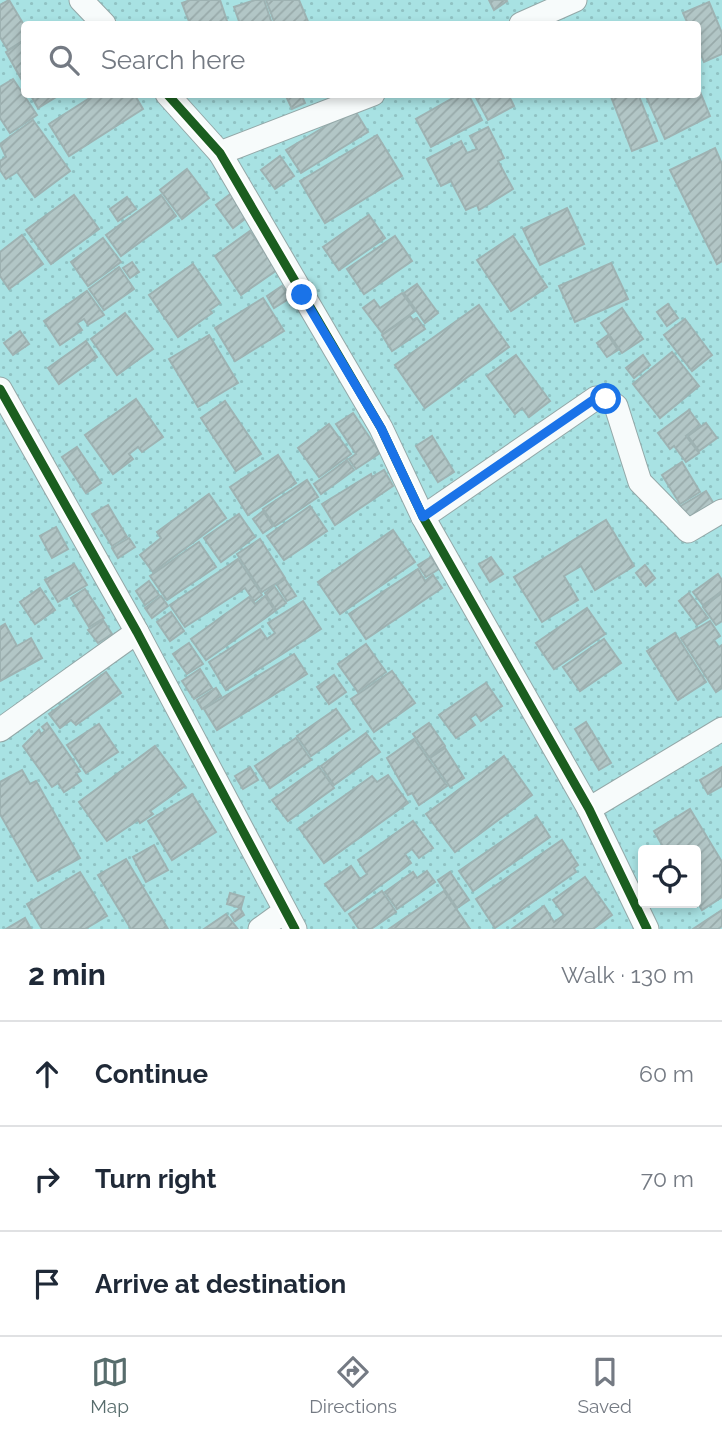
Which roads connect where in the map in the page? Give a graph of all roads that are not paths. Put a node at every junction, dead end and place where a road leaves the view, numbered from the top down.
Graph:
1 (81, 0) edge
2 (575, 0) edge
3 (100, 21) edge
4 (528, 21) edge
5 (171, 98) edge
6 (363, 98) edge
7 (220, 153) junction
8 (0, 389) edge
9 (722, 511) edge
10 (423, 517) junction
11 (137, 632) junction
12 (722, 729) edge
13 (0, 730) edge
14 (589, 809) junction
15 (290, 920) edge
16 (260, 929) edge
17 (648, 929) edge

1 - 3 street
2 - 4 street
5 - 7 street
6 - 7 street
7 - 10 street
8 - 11 street
9 - 10 street
10 - 14 street
11 - 13 street
11 - 15 street
12 - 14 street
14 - 17 street
15 - 16 street

